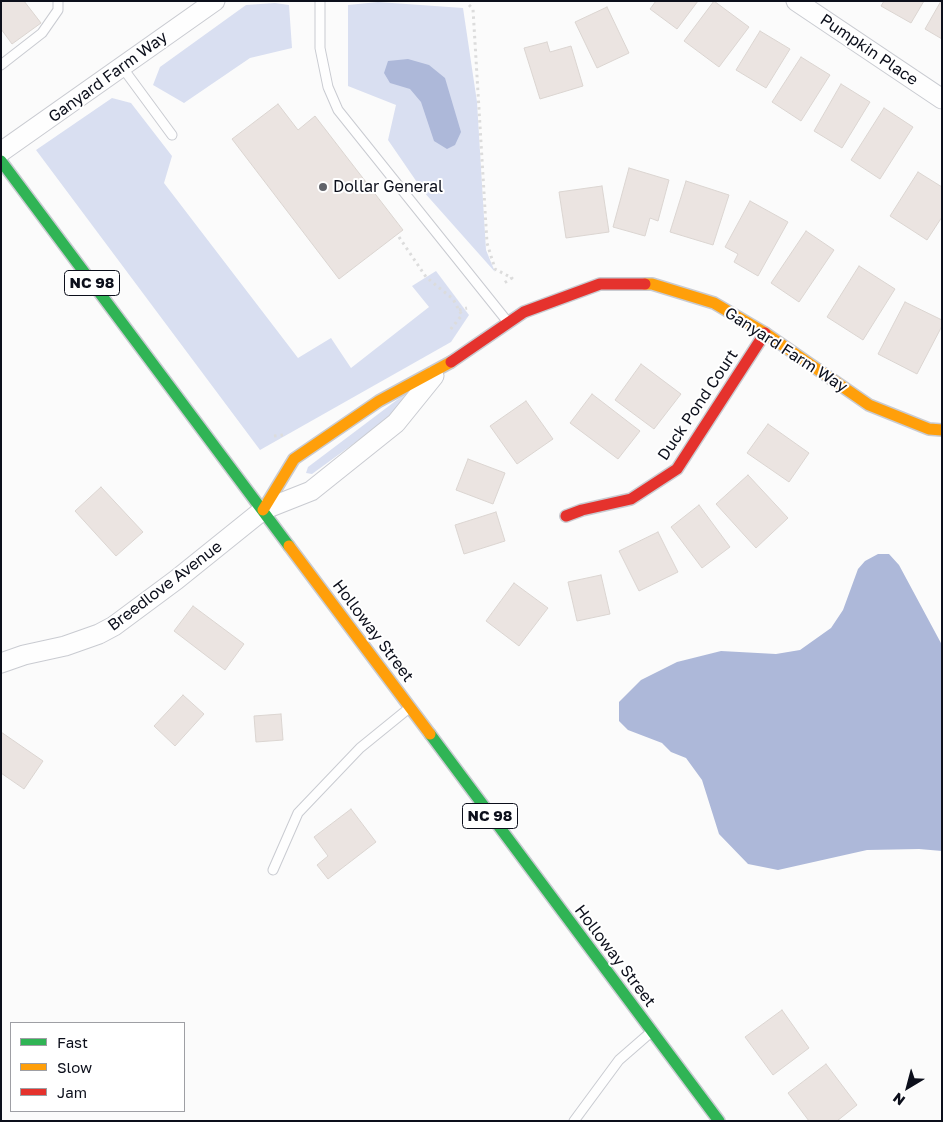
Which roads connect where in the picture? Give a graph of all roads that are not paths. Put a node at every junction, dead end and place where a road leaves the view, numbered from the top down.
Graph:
1 (58, 1) edge
2 (215, 1) edge
3 (320, 1) edge
4 (796, 1) edge
5 (1, 65) edge
6 (122, 67) junction
7 (942, 99) edge
8 (172, 135) dead end
9 (1, 152) edge
10 (1, 161) edge
11 (509, 323) junction
12 (765, 333) junction
13 (438, 372) junction
14 (942, 430) edge
15 (263, 510) junction
16 (566, 516) dead end
17 (1, 663) edge
18 (410, 708) junction
19 (273, 870) dead end
20 (652, 1032) junction
21 (574, 1121) edge
22 (718, 1121) edge

1 - 5 lane
2 - 6 street, Ganyard Farm Way
3 - 11 lane
4 - 7 street, Pumpkin Place
6 - 8 lane
6 - 9 street, Ganyard Farm Way
10 - 15 main road, Holloway Street / NC 98
11 - 12 main road, Ganyard Farm Way
11 - 13 main road, Ganyard Farm Way
12 - 14 main road, Ganyard Farm Way
12 - 16 main road, Duck Pond Court
13 - 15 street, Ganyard Farm Way
13 - 15 main road, Ganyard Farm Way
15 - 17 street, Breedlove Avenue
15 - 18 main road, Holloway Street / NC 98
18 - 19 lane
18 - 20 main road, Holloway Street / NC 98
20 - 21 lane
20 - 22 main road, Holloway Street / NC 98

